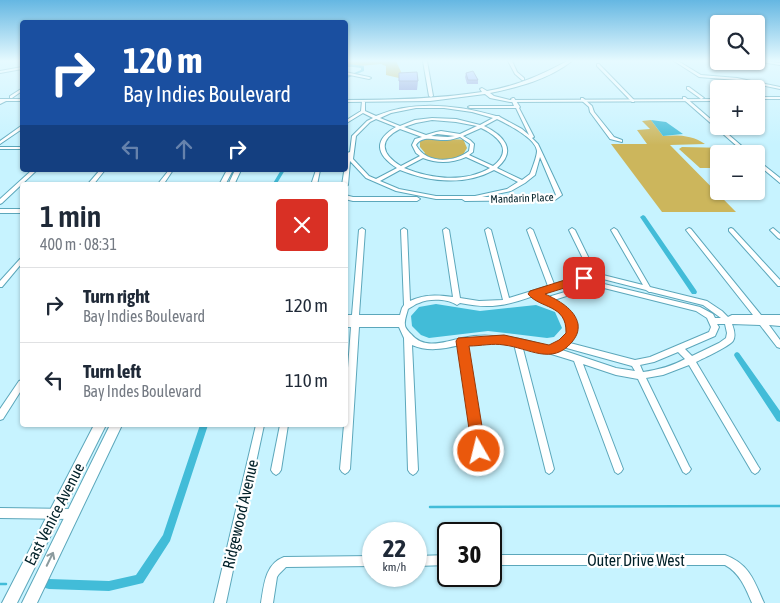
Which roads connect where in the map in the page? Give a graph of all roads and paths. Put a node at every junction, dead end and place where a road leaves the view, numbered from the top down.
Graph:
1 (429, 89) edge
2 (490, 89) edge
3 (493, 89) edge
4 (621, 89) edge
5 (690, 89) edge
6 (20, 91) edge
7 (485, 91) junction
8 (492, 97) junction
9 (4, 98) edge
10 (20, 98) edge
11 (430, 98) junction
12 (702, 98) junction
13 (710, 98) edge
14 (686, 99) junction
15 (710, 99) edge
16 (348, 100) edge
17 (348, 100) edge
18 (400, 100) junction
19 (583, 100) junction
20 (631, 100) junction
21 (363, 102) junction
22 (515, 103) junction
23 (0, 104) edge
24 (446, 107) junction
25 (363, 111) junction
26 (379, 117) junction
27 (498, 117) junction
28 (348, 121) edge
29 (399, 126) junction
30 (480, 127) junction
31 (20, 129) edge
32 (421, 136) junction
33 (462, 136) junction
34 (620, 141) dead end
35 (0, 144) edge
36 (536, 144) junction
37 (739, 145) edge
38 (0, 148) edge
39 (20, 148) edge
40 (350, 150) junction
41 (539, 151) junction
42 (424, 156) junction
43 (467, 156) junction
44 (348, 163) edge
45 (400, 168) junction
46 (494, 168) junction
47 (765, 168) edge
48 (358, 169) junction
49 (536, 169) junction
50 (348, 170) edge
51 (548, 171) junction
52 (33, 172) edge
53 (101, 172) edge
54 (376, 181) junction
55 (780, 181) edge
56 (22, 182) edge
57 (93, 182) edge
58 (523, 182) junction
59 (20, 184) edge
60 (401, 192) junction
61 (502, 192) junction
62 (348, 198) edge
63 (442, 198) junction
64 (465, 198) junction
65 (508, 198) junction
66 (397, 199) junction
67 (0, 202) edge
68 (0, 211) edge
69 (20, 211) edge
70 (0, 216) edge
71 (20, 216) edge
72 (362, 230) dead end
73 (404, 230) dead end
74 (446, 230) dead end
75 (488, 230) dead end
76 (530, 230) dead end
77 (572, 230) dead end
78 (614, 230) dead end
79 (689, 230) dead end
80 (731, 230) dead end
81 (773, 230) dead end
82 (780, 237) edge
83 (20, 262) edge
84 (595, 277) junction
85 (780, 284) edge
86 (0, 285) edge
87 (598, 285) junction
88 (552, 288) junction
89 (649, 288) junction
90 (534, 294) junction
91 (650, 296) junction
92 (547, 300) junction
93 (457, 302) junction
94 (507, 302) junction
95 (407, 306) junction
96 (780, 318) edge
97 (348, 319) edge
98 (355, 321) junction
99 (401, 321) junction
100 (713, 321) junction
101 (726, 321) junction
102 (761, 321) junction
103 (348, 323) edge
104 (780, 324) edge
105 (408, 336) junction
106 (462, 341) junction
107 (517, 342) junction
108 (563, 344) junction
109 (780, 345) edge
110 (679, 348) junction
111 (549, 351) junction
112 (690, 359) junction
113 (578, 360) junction
114 (635, 364) junction
115 (641, 375) junction
116 (20, 386) edge
117 (0, 416) edge
118 (348, 425) edge
119 (99, 427) edge
120 (115, 427) edge
121 (260, 427) edge
122 (284, 427) edge
123 (348, 427) edge
124 (345, 469) dead end
125 (549, 469) dead end
126 (618, 469) dead end
127 (686, 469) dead end
128 (755, 469) dead end
129 (276, 470) dead end
130 (413, 470) dead end
131 (482, 470) dead end
132 (0, 513) edge
133 (55, 513) junction
134 (72, 514) junction
135 (362, 560) edge
136 (502, 560) edge
137 (9, 603) edge
138 (29, 603) edge
139 (220, 603) edge
140 (266, 603) edge
141 (758, 603) edge

1 - 11 street
2 - 7 main road
3 - 7 main road
4 - 20 street
5 - 12 street
6 - 9 street
7 - 8 main road
7 - 11 main road
7 - 22 main road
8 - 11 main road
8 - 22 main road
9 - 10 main road
9 - 23 street
11 - 18 main road
12 - 13 main road
12 - 14 main road
14 - 15 main road
14 - 20 main road
14 - 37 street
16 - 18 main road
17 - 21 main road
18 - 21 main road
19 - 20 main road
19 - 22 main road
19 - 34 street
21 - 25 street
22 - 24 street
22 - 36 street, Mandarin Place
24 - 26 street
24 - 27 street
25 - 26 street
25 - 28 street
26 - 29 street
26 - 40 street
27 - 30 street
27 - 36 street
29 - 30 street
29 - 32 street
29 - 45 street
30 - 33 street
30 - 46 street
31 - 35 street
32 - 33 street
32 - 42 street
33 - 43 street
36 - 41 street, Mandarin Place
38 - 39 street
40 - 44 street
40 - 48 street
41 - 49 street
41 - 51 street, Mandarin Place
42 - 43 street
42 - 45 street
43 - 46 street
45 - 46 street
45 - 54 street
46 - 58 street
47 - 55 street
48 - 50 street
48 - 54 street
49 - 51 street
49 - 58 street
51 - 65 street, Mandarin Place
52 - 56 street
53 - 57 street
54 - 60 street
58 - 61 street
59 - 67 street
60 - 63 street
60 - 66 street
61 - 64 street
61 - 65 street
62 - 66 street
63 - 64 street
63 - 66 street
64 - 65 street, Mandarin Place
68 - 69 street
70 - 71 street
72 - 98 street
73 - 95 street
74 - 93 street
75 - 94 street
76 - 88 street
77 - 84 street
78 - 89 street
79 - 102 street
80 - 85 street
81 - 82 street
83 - 86 street
84 - 87 street
84 - 88 street
84 - 89 street
87 - 91 street
87 - 92 street
88 - 90 street
89 - 91 street
89 - 101 street
90 - 92 street
90 - 94 street
91 - 100 street
92 - 108 street
93 - 94 street
93 - 95 street
95 - 99 street
96 - 102 street
97 - 98 street
98 - 99 street
98 - 103 street
98 - 118 street
99 - 105 street
100 - 101 street
100 - 110 street
101 - 102 street
101 - 112 street
102 - 104 street
102 - 109 street
105 - 106 street
105 - 130 street
106 - 107 street
106 - 131 street
107 - 111 street
107 - 125 street
108 - 111 street
108 - 114 street
110 - 112 street
110 - 114 street
111 - 113 street
112 - 115 street
112 - 128 street
113 - 115 street
113 - 126 street
114 - 115 street
115 - 127 street
116 - 117 street
119 - 133 main road, East Venice Avenue
120 - 134 main road, East Venice Avenue
121 - 139 street, Ridgewood Avenue
122 - 129 street
123 - 124 street
132 - 133 street
133 - 134 street
133 - 137 main road, East Venice Avenue
138 -> 134 main road, East Venice Avenue
135 - 140 street
136 - 141 street, Outer Drive West

